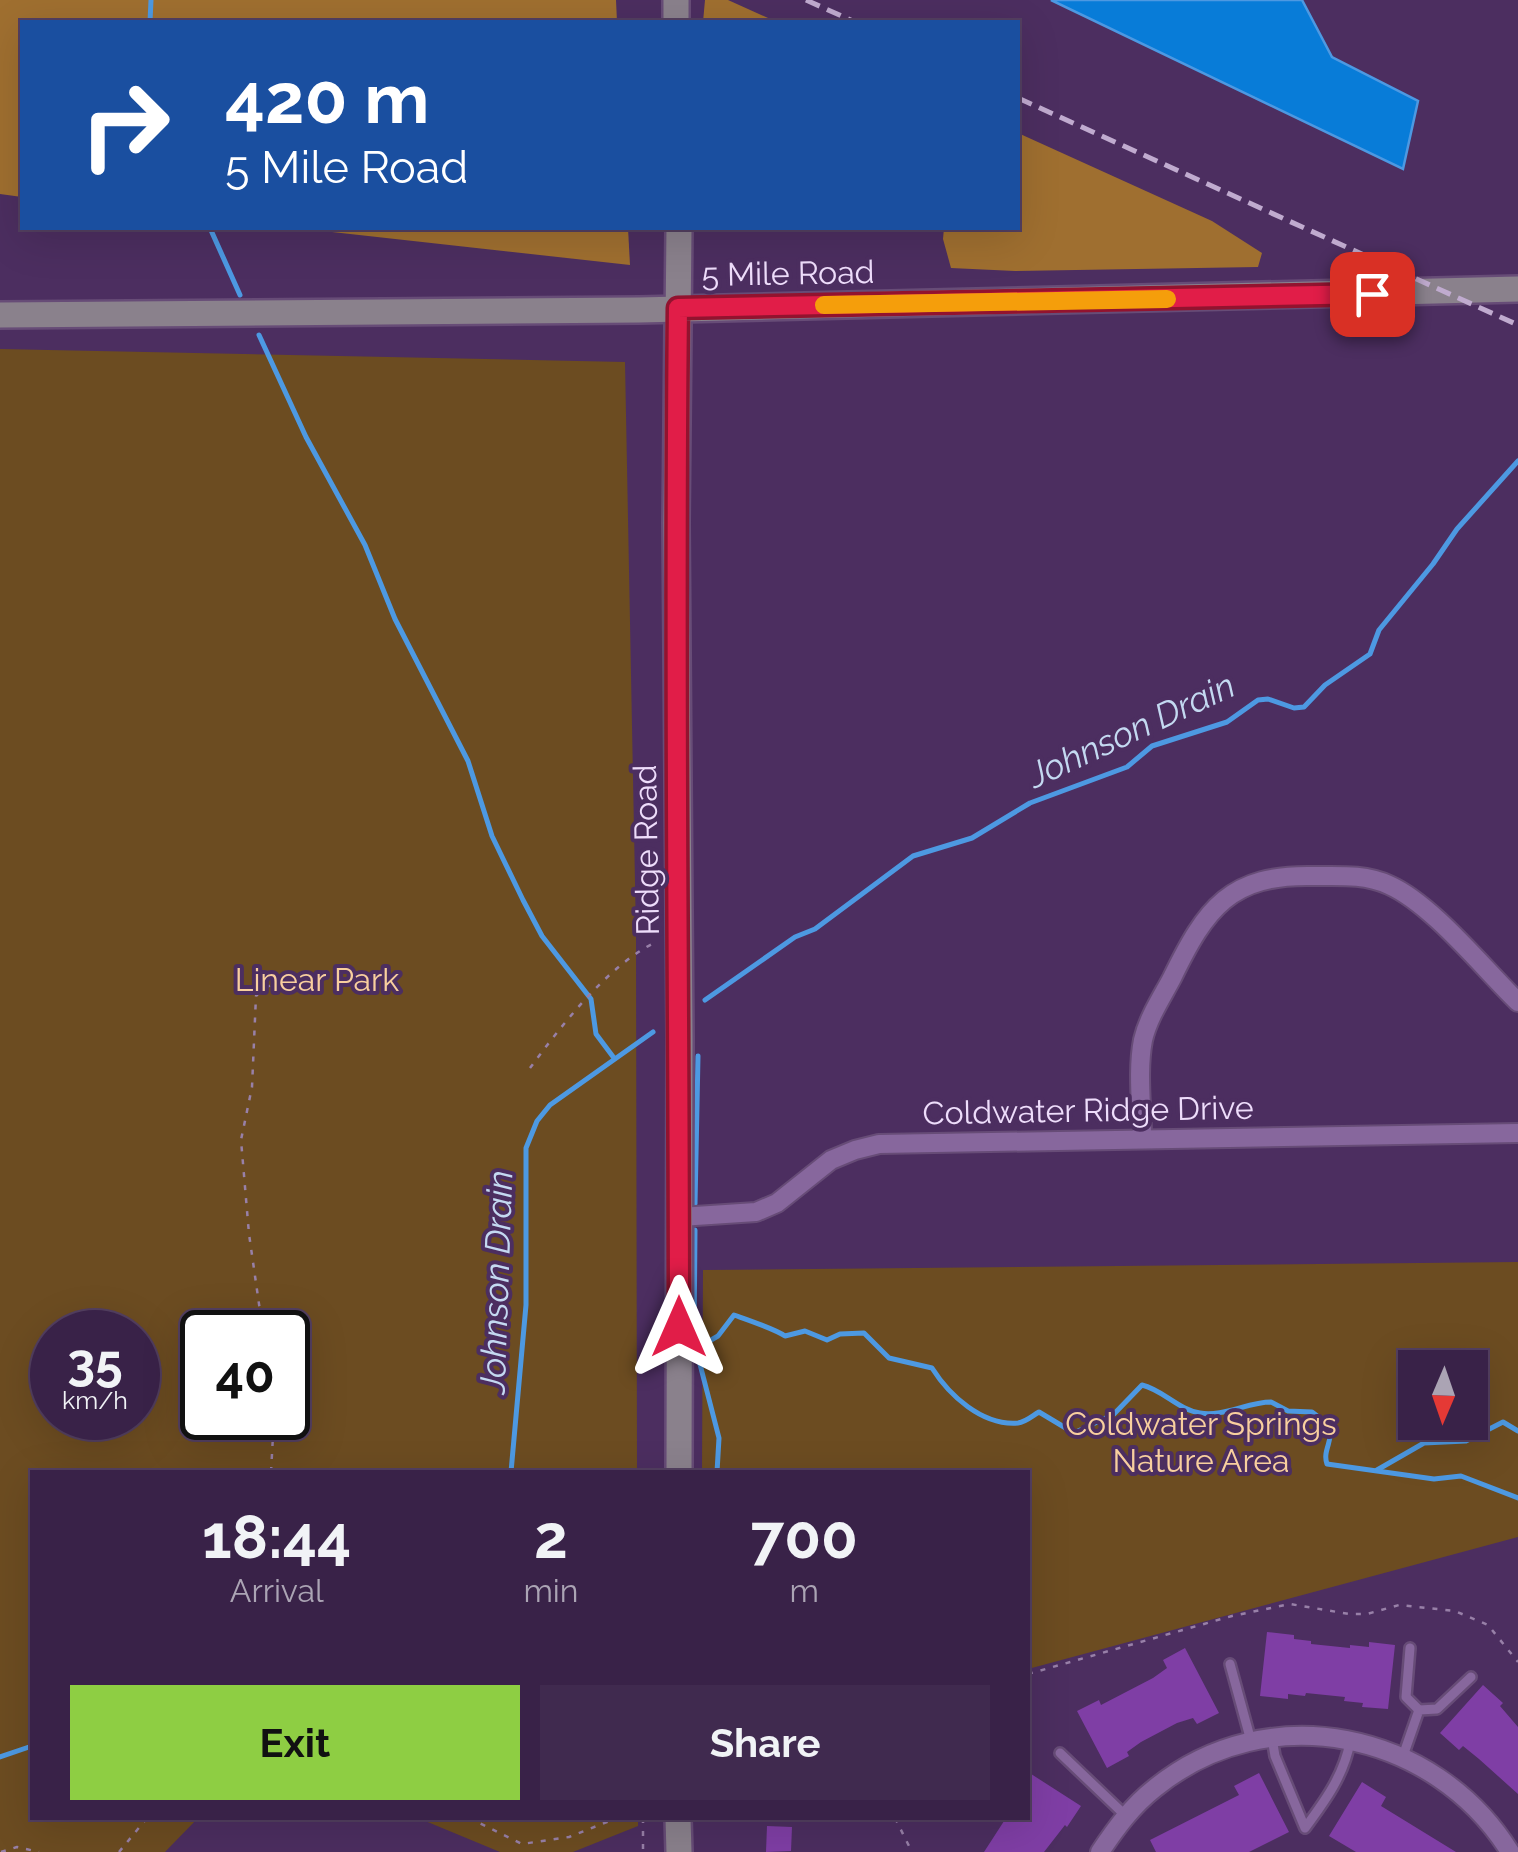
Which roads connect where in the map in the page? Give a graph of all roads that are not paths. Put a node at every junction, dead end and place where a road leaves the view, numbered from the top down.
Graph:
1 (678, 230) edge
2 (1518, 290) edge
3 (678, 308) junction
4 (0, 315) edge
5 (1518, 1002) edge
6 (1518, 1133) edge
7 (1142, 1139) junction
8 (680, 1218) junction
9 (678, 1470) edge
10 (1410, 1648) dead end
11 (1230, 1664) dead end
12 (1471, 1677) dead end
13 (1419, 1710) junction
14 (1272, 1737) junction
15 (1350, 1739) junction
16 (1251, 1741) junction
17 (1060, 1754) dead end
18 (1403, 1756) junction
19 (1126, 1816) junction
20 (678, 1820) edge
21 (679, 1852) edge
22 (1101, 1852) edge
23 (1510, 1852) edge

1 - 3 street, Ridge Road
2 - 3 street, 5 Mile Road
3 - 4 street, 5 Mile Road
3 - 8 street, Ridge Road
5 - 7 street
6 - 7 street, Coldwater Ridge Drive
7 - 8 street, Coldwater Ridge Drive
8 - 9 street, Ridge Road
10 - 13 lane
11 - 16 lane
12 - 13 lane
13 - 18 lane
14 - 15 street
14 - 15 lane
14 - 16 street
15 - 18 street
16 - 19 street
17 - 19 lane
18 - 23 street
19 - 22 street
20 - 21 street

